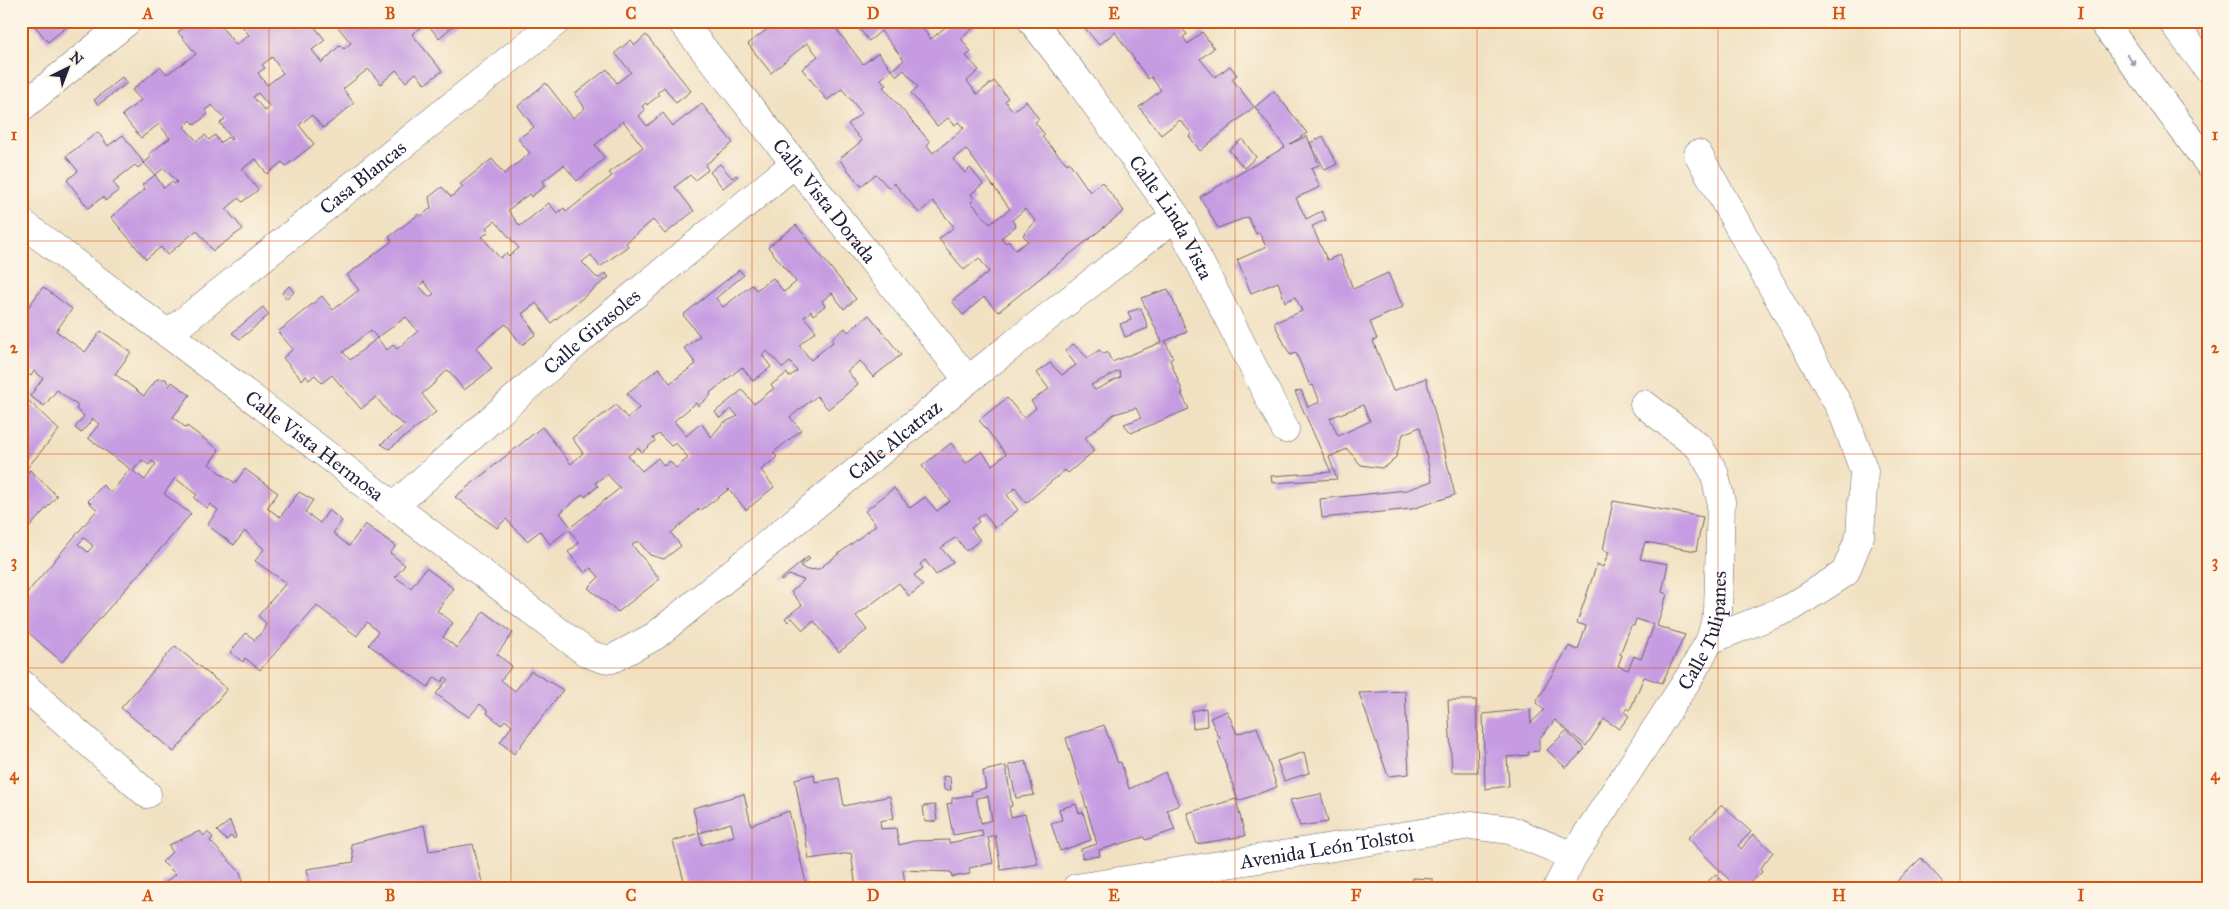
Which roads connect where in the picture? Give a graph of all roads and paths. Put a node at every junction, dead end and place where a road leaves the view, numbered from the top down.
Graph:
1 (128, 21) edge
2 (557, 21) edge
3 (682, 21) edge
4 (1032, 21) edge
5 (2102, 21) edge
6 (2172, 21) edge
7 (2208, 69) edge
8 (21, 108) edge
9 (1698, 154) dead end
10 (2208, 163) edge
11 (794, 164) junction
12 (1176, 216) junction
13 (21, 222) edge
14 (168, 334) junction
15 (968, 380) junction
16 (1644, 404) dead end
17 (1285, 429) dead end
18 (394, 506) junction
19 (1710, 640) junction
20 (612, 659) joint
21 (21, 683) edge
22 (147, 794) dead end
23 (1573, 856) junction
24 (1076, 888) edge
25 (1557, 888) edge

1 - 8 main road
2 - 14 main road, Casa Blancas
3 - 11 main road, Calle Vista Dorada
4 - 12 main road, Calle Linda Vista
5 -> 10 main road
6 - 7 main road
9 - 19 main road
11 - 15 main road, Calle Vista Dorada
11 - 18 main road, Calle Girasoles
12 - 15 main road, Calle Alcatraz
12 - 17 main road, Calle Linda Vista
13 - 14 main road, Calle Vista Hermosa
14 - 18 main road, Calle Vista Hermosa
15 - 20 main road, Calle Alcatraz
16 - 19 main road, Calle Tulipanes
18 - 20 main road, Calle Vista Hermosa
19 - 23 main road, Calle Tulipanes
21 - 22 main road
23 - 24 main road, Avenida León Tolstoi
23 - 25 main road, Calle Tulipanes

